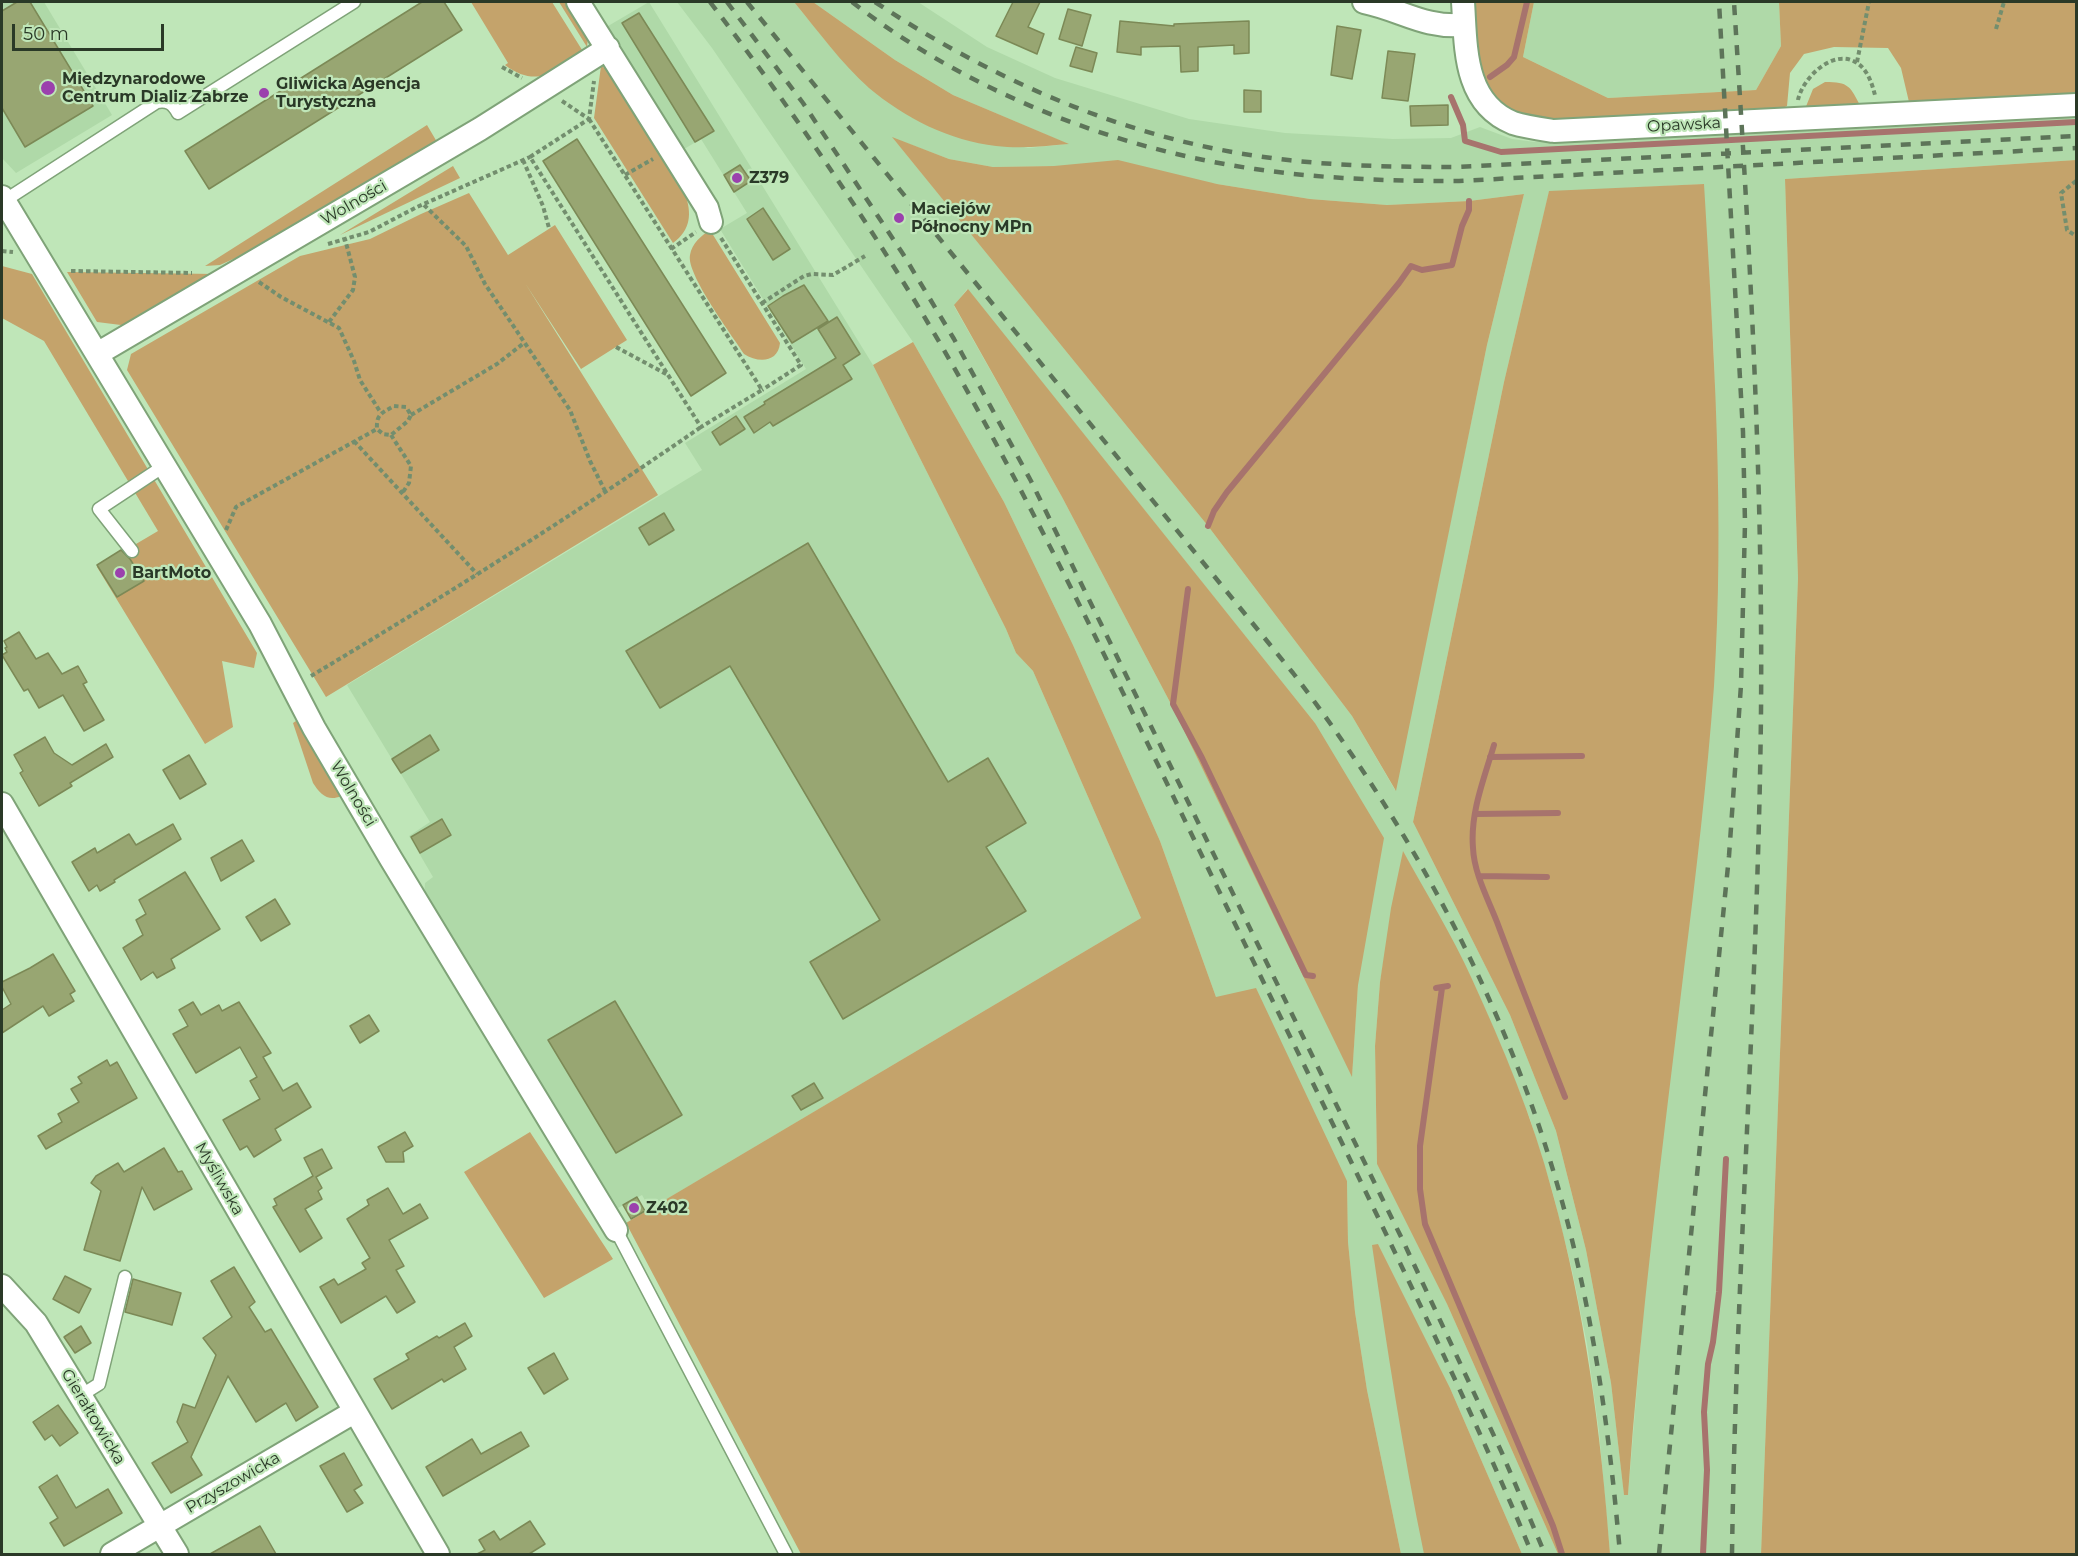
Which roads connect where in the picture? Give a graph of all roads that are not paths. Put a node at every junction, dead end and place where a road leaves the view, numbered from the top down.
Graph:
1 (354, 2) edge
2 (578, 2) edge
3 (1364, 2) edge
4 (1462, 2) edge
5 (1464, 25) junction
6 (600, 54) junction
7 (2076, 105) edge
8 (3, 199) edge
9 (711, 222) road end
10 (97, 354) junction
11 (164, 466) junction
12 (132, 551) dead end
13 (2, 804) edge
14 (616, 1230) joint
15 (125, 1277) dead end
16 (2, 1286) edge
17 (80, 1396) junction
18 (354, 1412) junction
19 (159, 1526) junction
20 (112, 1554) edge
21 (177, 1554) edge
22 (438, 1554) edge
23 (786, 1554) edge

1 - 8 lane
2 - 6 street
3 - 5 street
4 - 5 street, Opawska
5 - 7 street, Opawska
6 - 9 street
6 - 10 street, Wolności
8 - 10 street, Wolności
10 - 11 street, Wolności
11 - 12 lane
11 - 14 street, Wolności
13 - 18 street, Myśliwska
14 - 23 lane
15 - 17 lane
16 - 17 street, Gierałtowicka
17 - 19 street, Gierałtowicka
18 - 19 street, Przyszowicka
18 - 22 street, Myśliwska
19 - 20 street, Przyszowicka
19 - 21 street, Gierałtowicka

